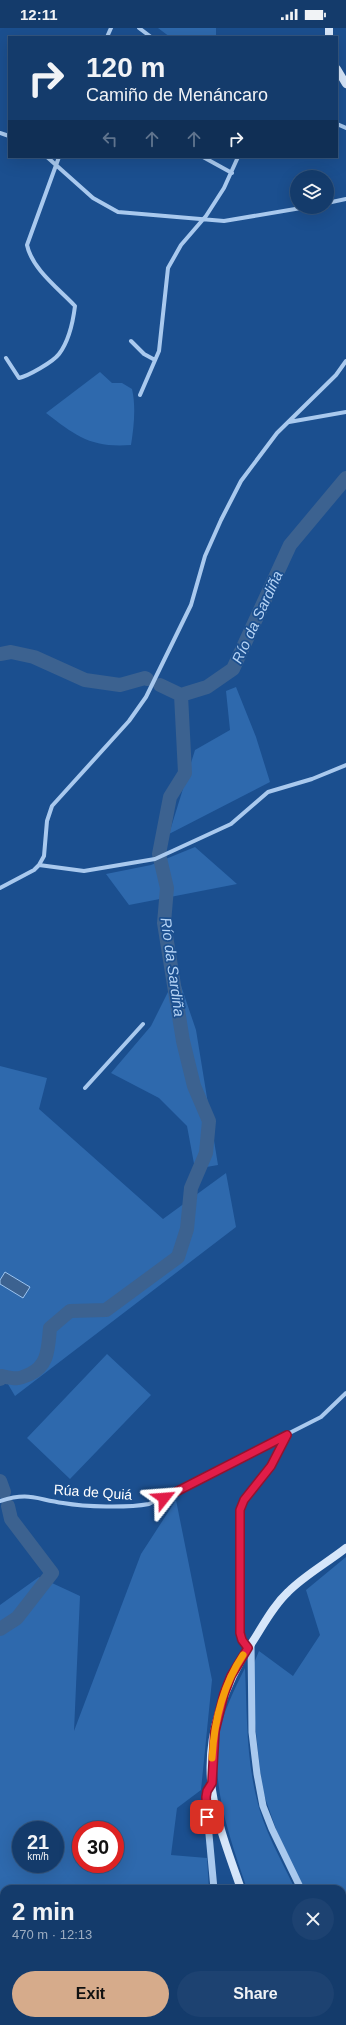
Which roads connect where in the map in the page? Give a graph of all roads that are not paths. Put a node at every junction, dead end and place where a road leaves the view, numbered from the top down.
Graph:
1 (139, 28) edge
2 (151, 36) edge
3 (338, 71) edge
4 (346, 84) edge
5 (48, 158) edge
6 (59, 158) edge
7 (205, 158) edge
8 (238, 158) edge
9 (57, 165) junction
10 (232, 173) junction
11 (346, 199) edge
12 (334, 202) edge
13 (290, 210) edge
14 (202, 220) junction
15 (131, 341) dead end
16 (6, 358) dead end
17 (155, 360) junction
18 (346, 361) edge
19 (140, 395) dead end
20 (346, 412) edge
21 (288, 422) junction
22 (346, 765) edge
23 (39, 865) junction
24 (0, 888) edge
25 (143, 1024) dead end
26 (85, 1088) dead end
27 (346, 1393) edge
28 (287, 1435) junction
29 (0, 1501) edge
30 (346, 1548) edge
31 (249, 1646) junction
32 (212, 1783) junction
33 (214, 1885) edge
34 (240, 1885) edge
35 (299, 1885) edge

1 - 2 street
3 - 4 main road
5 - 9 street
6 - 9 street
7 - 10 street
8 - 10 street
9 - 14 street
9 - 16 street
10 - 14 street
11 - 12 street
13 - 14 street
14 - 17 street
15 - 17 street
17 - 19 street
18 - 21 street
20 - 21 street
21 - 23 street
22 - 23 street
23 - 24 street
25 - 26 street
27 - 28 street, Rúa de Quiá
28 - 29 street, Rúa de Quiá
28 - 31 street
30 - 31 main road
31 - 32 main road
31 - 35 street
32 - 33 street
32 - 34 main road

